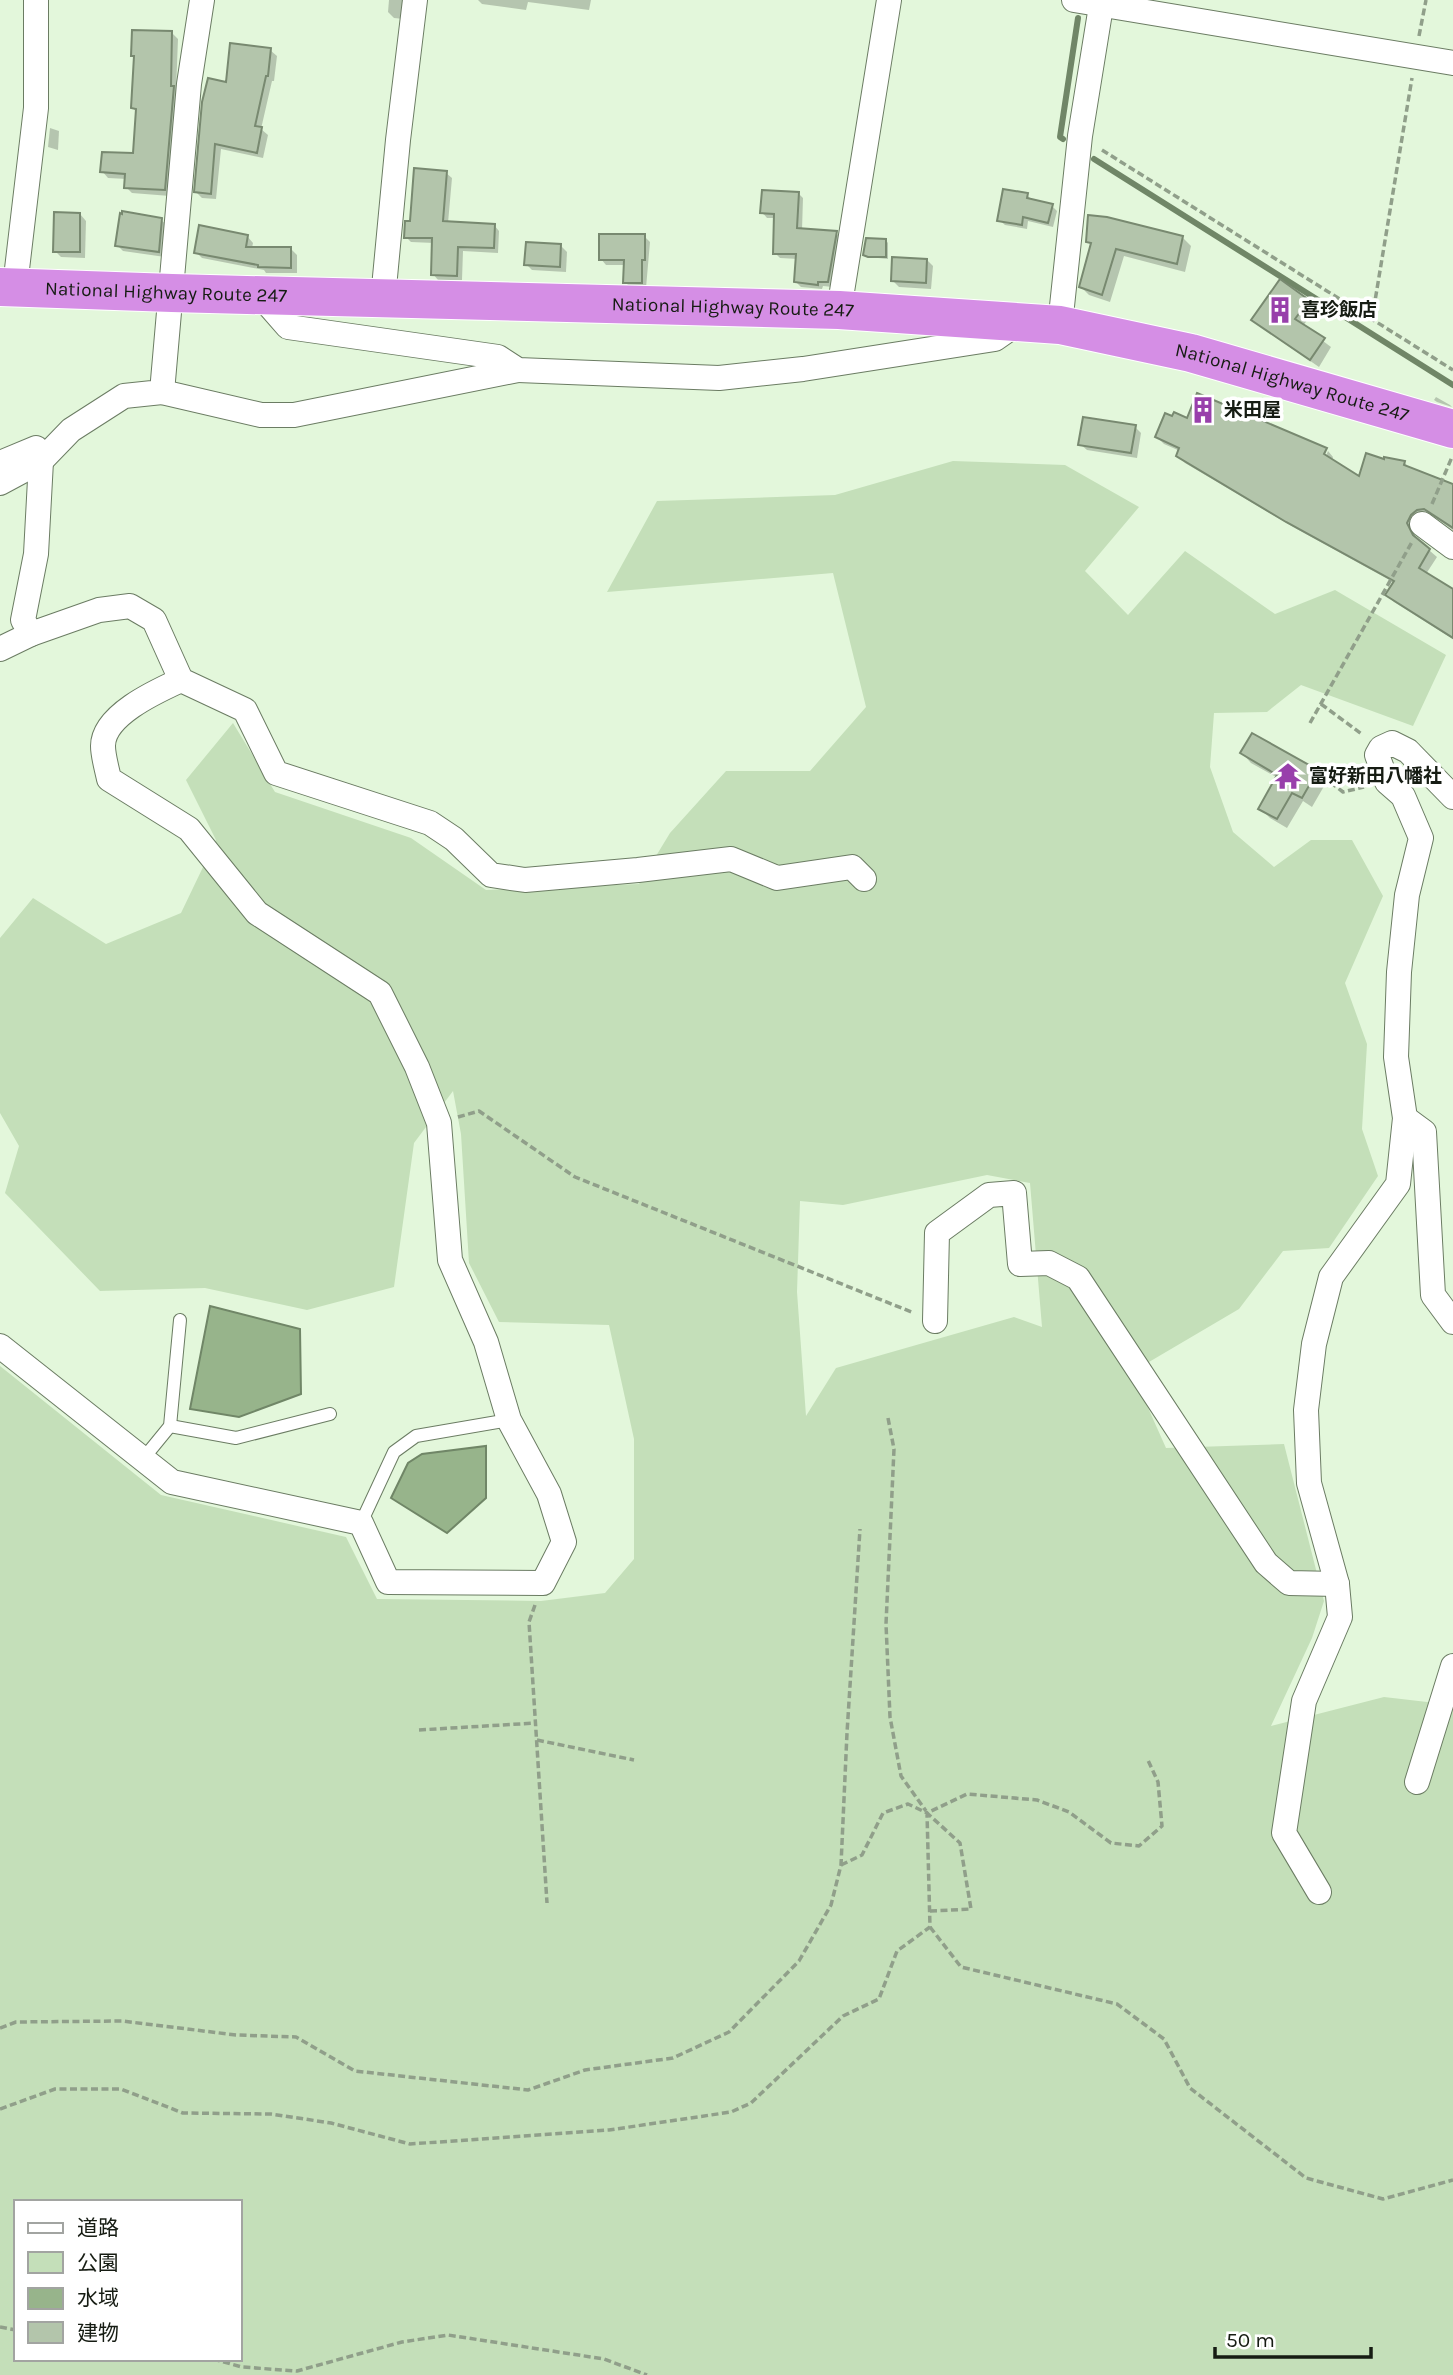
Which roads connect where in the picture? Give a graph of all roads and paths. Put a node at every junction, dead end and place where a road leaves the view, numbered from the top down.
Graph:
1 (36, 0) edge
2 (202, 0) edge
3 (415, 0) edge
4 (889, 0) edge
5 (1074, 0) edge
6 (1426, 0) edge
7 (1101, 2) edge
8 (1416, 57) junction
9 (1453, 63) edge
10 (1080, 136) junction
11 (7, 287) edge
12 (172, 293) junction
13 (260, 295) junction
14 (383, 298) junction
15 (839, 310) junction
16 (1372, 319) junction
17 (1018, 322) junction
18 (1060, 325) junction
19 (518, 370) junction
20 (1453, 370) edge
21 (162, 392) junction
22 (1453, 429) edge
23 (71, 430) junction
24 (41, 461) junction
25 (0, 463) edge
26 (0, 483) edge
27 (1422, 524) dead end
28 (1453, 547) edge
29 (1401, 560) dead end
30 (31, 634) junction
31 (0, 649) edge
32 (181, 680) junction
33 (1321, 704) junction
34 (1310, 723) dead end
35 (1381, 748) junction
36 (1322, 776) dead end
37 (1387, 782) junction
38 (1453, 797) edge
39 (864, 879) dead end
40 (1405, 1118) junction
41 (439, 1123) junction
42 (180, 1320) dead end
43 (935, 1321) joint
44 (1453, 1322) edge
45 (0, 1346) edge
46 (331, 1414) dead end
47 (888, 1418) dead end
48 (509, 1420) junction
49 (170, 1426) junction
50 (143, 1459) junction
51 (361, 1523) junction
52 (860, 1529) dead end
53 (543, 1583) junction
54 (1337, 1584) junction
55 (1453, 1665) edge
56 (536, 1723) junction
57 (419, 1730) dead end
58 (537, 1740) junction
59 (1147, 1758) dead end
60 (635, 1760) dead end
61 (1417, 1782) dead end
62 (927, 1813) junction
63 (841, 1865) junction
64 (1318, 1892) dead end
65 (547, 1903) dead end
66 (930, 1910) junction
67 (930, 1927) junction
68 (0, 2028) edge
69 (0, 2109) edge
70 (1453, 2180) edge
71 (220, 2361) edge
72 (647, 2375) edge

1 - 11 street
2 - 12 street
3 - 14 street
4 - 15 street
5 - 7 street
6 - 8 path
7 - 8 street
7 - 10 street
8 - 9 street
8 - 16 path
10 - 16 path
10 - 18 street
11 - 12 highway, National Highway Route 247
12 - 13 highway, National Highway Route 247
12 - 21 street
13 - 14 highway, National Highway Route 247
13 - 19 street
14 - 15 highway, National Highway Route 247
15 - 17 highway, National Highway Route 247
16 - 20 path
17 - 18 highway, National Highway Route 247
17 - 19 street
18 - 22 highway, National Highway Route 247
19 - 21 street
21 - 23 street
23 - 24 street
23 - 25 street
24 - 26 street
24 - 30 street
27 - 28 street
29 - 33 path
30 - 31 street
30 - 32 street
32 - 39 street
32 - 41 street
33 - 34 path
33 - 35 path
35 - 37 street
35 - 38 street
36 - 37 path
37 - 40 street
40 - 44 street
40 - 54 street
41 - 43 path
41 - 48 street
42 - 49 lane
43 - 54 street
45 - 50 street
46 - 49 lane
47 - 62 path
48 - 51 lane
48 - 53 street
49 - 50 lane
50 - 51 street
51 - 53 street
52 - 63 path
53 - 56 path
54 - 64 street
55 - 61 street
56 - 57 path
56 - 58 path
58 - 60 path
58 - 65 path
59 - 62 path
62 - 63 path
62 - 66 path
62 - 66 path
63 - 68 path
66 - 67 path
67 - 69 path
67 - 70 path
71 - 72 path

